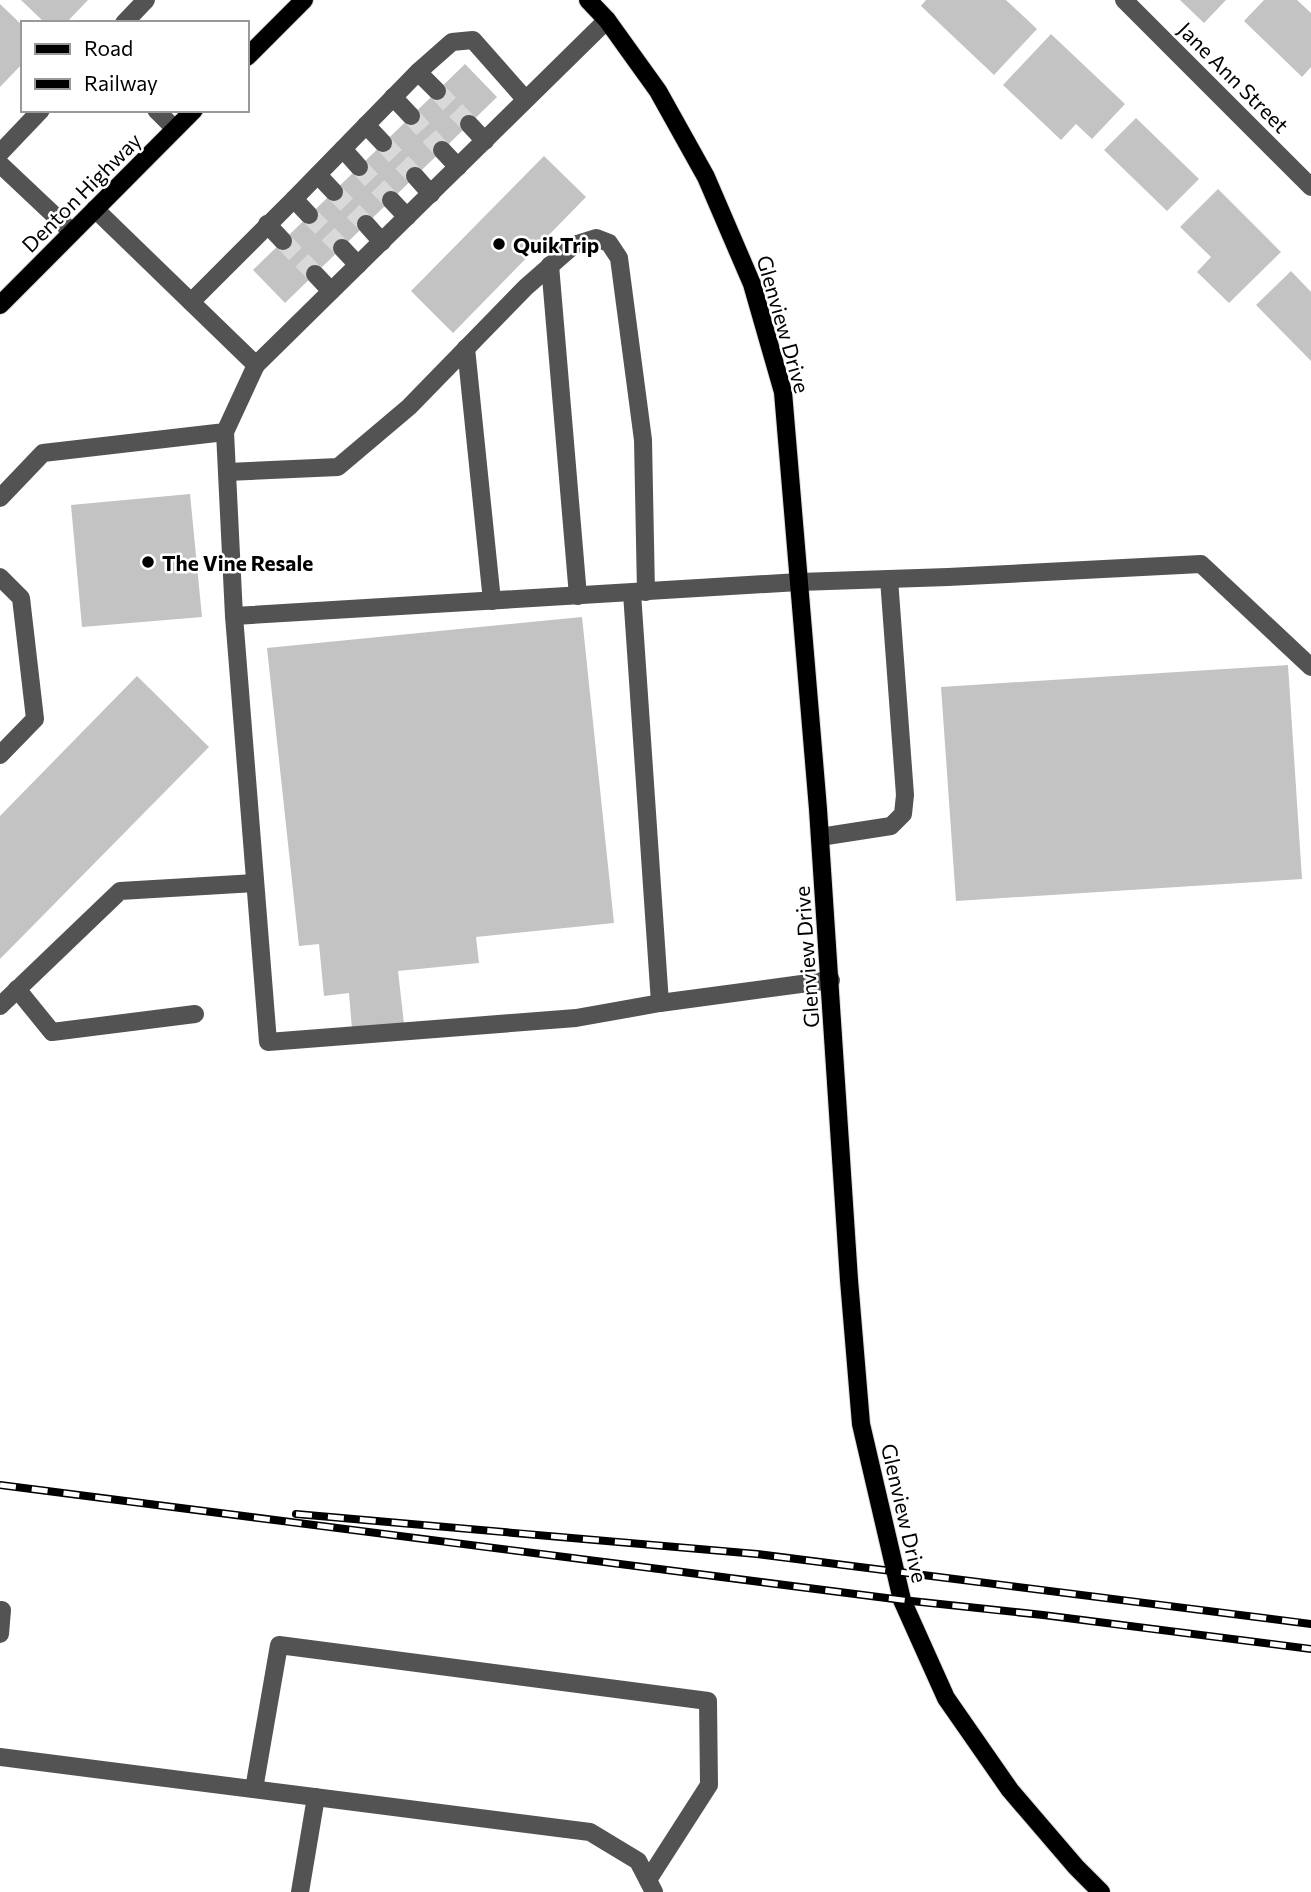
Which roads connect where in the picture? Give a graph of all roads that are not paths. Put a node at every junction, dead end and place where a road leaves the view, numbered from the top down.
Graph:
1 (146, 0) edge
2 (588, 0) edge
3 (1124, 0) edge
4 (296, 3) edge
5 (607, 20) junction
6 (126, 21) edge
7 (248, 56) edge
8 (418, 72) junction
9 (437, 91) tunnel mouth
10 (393, 97) junction
11 (525, 99) junction
12 (39, 112) edge
13 (158, 112) edge
14 (192, 112) edge
15 (411, 116) tunnel mouth
16 (469, 124) tunnel mouth
17 (366, 125) junction
18 (175, 129) junction
19 (485, 141) junction
20 (383, 143) tunnel mouth
21 (343, 149) junction
22 (442, 150) tunnel mouth
23 (0, 153) edge
24 (0, 164) edge
25 (359, 167) tunnel mouth
26 (458, 167) junction
27 (318, 175) junction
28 (415, 176) tunnel mouth
29 (1311, 187) edge
30 (334, 192) tunnel mouth
31 (430, 194) junction
32 (295, 199) junction
33 (391, 200) tunnel mouth
34 (95, 209) junction
35 (309, 215) tunnel mouth
36 (407, 217) junction
37 (267, 224) junction
38 (366, 224) tunnel mouth
39 (72, 232) junction
40 (283, 241) tunnel mouth
41 (382, 242) junction
42 (342, 248) tunnel mouth
43 (358, 265) junction
44 (550, 265) junction
45 (315, 274) tunnel mouth
46 (331, 291) junction
47 (2, 299) edge
48 (191, 302) junction
49 (466, 348) junction
50 (256, 365) junction
51 (225, 432) junction
52 (227, 472) junction
53 (0, 498) edge
54 (0, 577) edge
55 (889, 579) junction
56 (799, 582) junction
57 (639, 592) junction
58 (578, 596) junction
59 (492, 601) junction
60 (234, 616) junction
61 (1311, 667) edge
62 (0, 755) edge
63 (820, 837) junction
64 (256, 883) junction
65 (831, 980) junction
66 (17, 989) junction
67 (660, 1003) junction
68 (0, 1006) edge
69 (195, 1014) dead end
70 (0, 1610) edge
71 (0, 1634) edge
72 (0, 1757) edge
73 (254, 1789) junction
74 (316, 1797) junction
75 (651, 1886) edge
76 (300, 1892) edge
77 (1101, 1892) edge

1 - 6 street
2 - 5 main road, Glenview Drive
3 - 29 street, Jane Ann Street
4 - 7 main road
5 - 11 street
5 - 56 main road, Glenview Drive
8 - 9 street
8 - 10 street
8 - 11 street
10 - 15 street
10 - 17 street
11 - 19 street
12 - 23 street
13 - 18 street
14 - 18 main road, Denton Highway
16 - 19 street
17 - 20 street
17 - 21 street
18 - 34 main road, Denton Highway
19 - 26 street
21 - 25 street
21 - 27 street
22 - 26 street
24 - 39 street
26 - 31 street
27 - 30 street
27 - 32 street
28 - 31 street
31 - 36 street
32 - 35 street
32 - 37 street
33 - 36 street
34 - 39 main road, Denton Highway
34 - 48 street
36 - 41 street
37 - 40 street
37 - 48 street
38 - 41 street
39 - 47 main road, Denton Highway
41 - 43 street
42 - 43 street
43 - 46 street
44 - 49 street
44 - 57 street
44 - 58 street
45 - 46 street
46 - 50 street
48 - 50 street
49 - 52 street
49 - 59 street
50 - 51 street
51 - 52 street
51 - 53 street
52 - 60 street
54 - 62 street
55 - 56 street
55 - 61 street
55 - 63 street
56 - 57 street
56 - 63 main road, Glenview Drive
57 - 58 street
57 - 67 street
58 - 59 street
59 - 60 street
60 - 64 street
63 - 65 main road, Glenview Drive
64 - 66 street
64 - 67 street
65 - 67 street
65 - 77 main road, Glenview Drive
66 - 68 street
66 - 69 street
70 - 71 street
72 - 73 street
73 - 74 street
73 - 75 street
74 - 75 street
74 - 76 street

